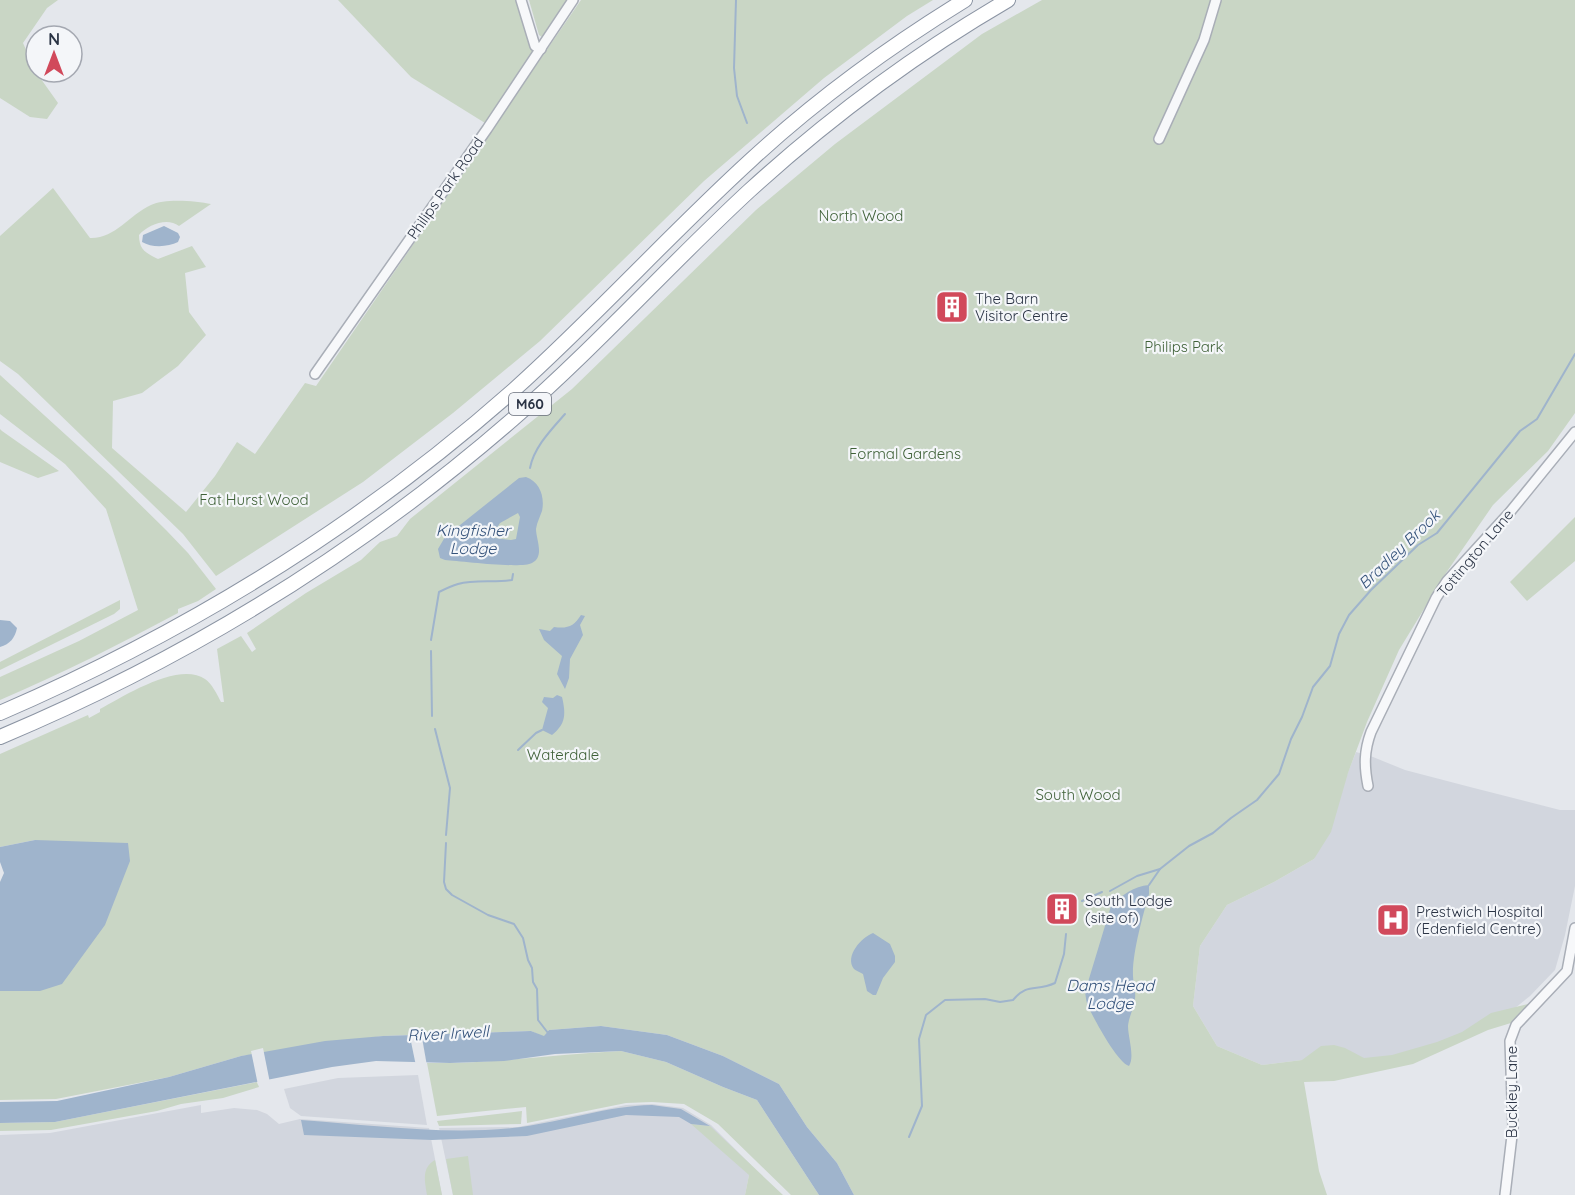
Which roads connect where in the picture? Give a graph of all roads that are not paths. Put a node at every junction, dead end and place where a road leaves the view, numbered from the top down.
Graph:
1 (521, 0) edge
2 (573, 0) edge
3 (965, 0) edge
4 (1008, 0) edge
5 (1216, 0) edge
6 (541, 49) junction
7 (1159, 139) dead end
8 (315, 374) dead end
9 (1575, 432) edge
10 (0, 713) edge
11 (0, 737) edge
12 (1368, 786) dead end
13 (1575, 927) edge
14 (1505, 1195) edge

1 - 6 street
2 - 6 street, Philips Park Road
3 - 10 highway, M60
4 - 11 highway, M60
5 - 7 street
6 - 8 street, Philips Park Road
9 - 12 street, Tottington Lane
13 - 14 street, Buckley Lane

